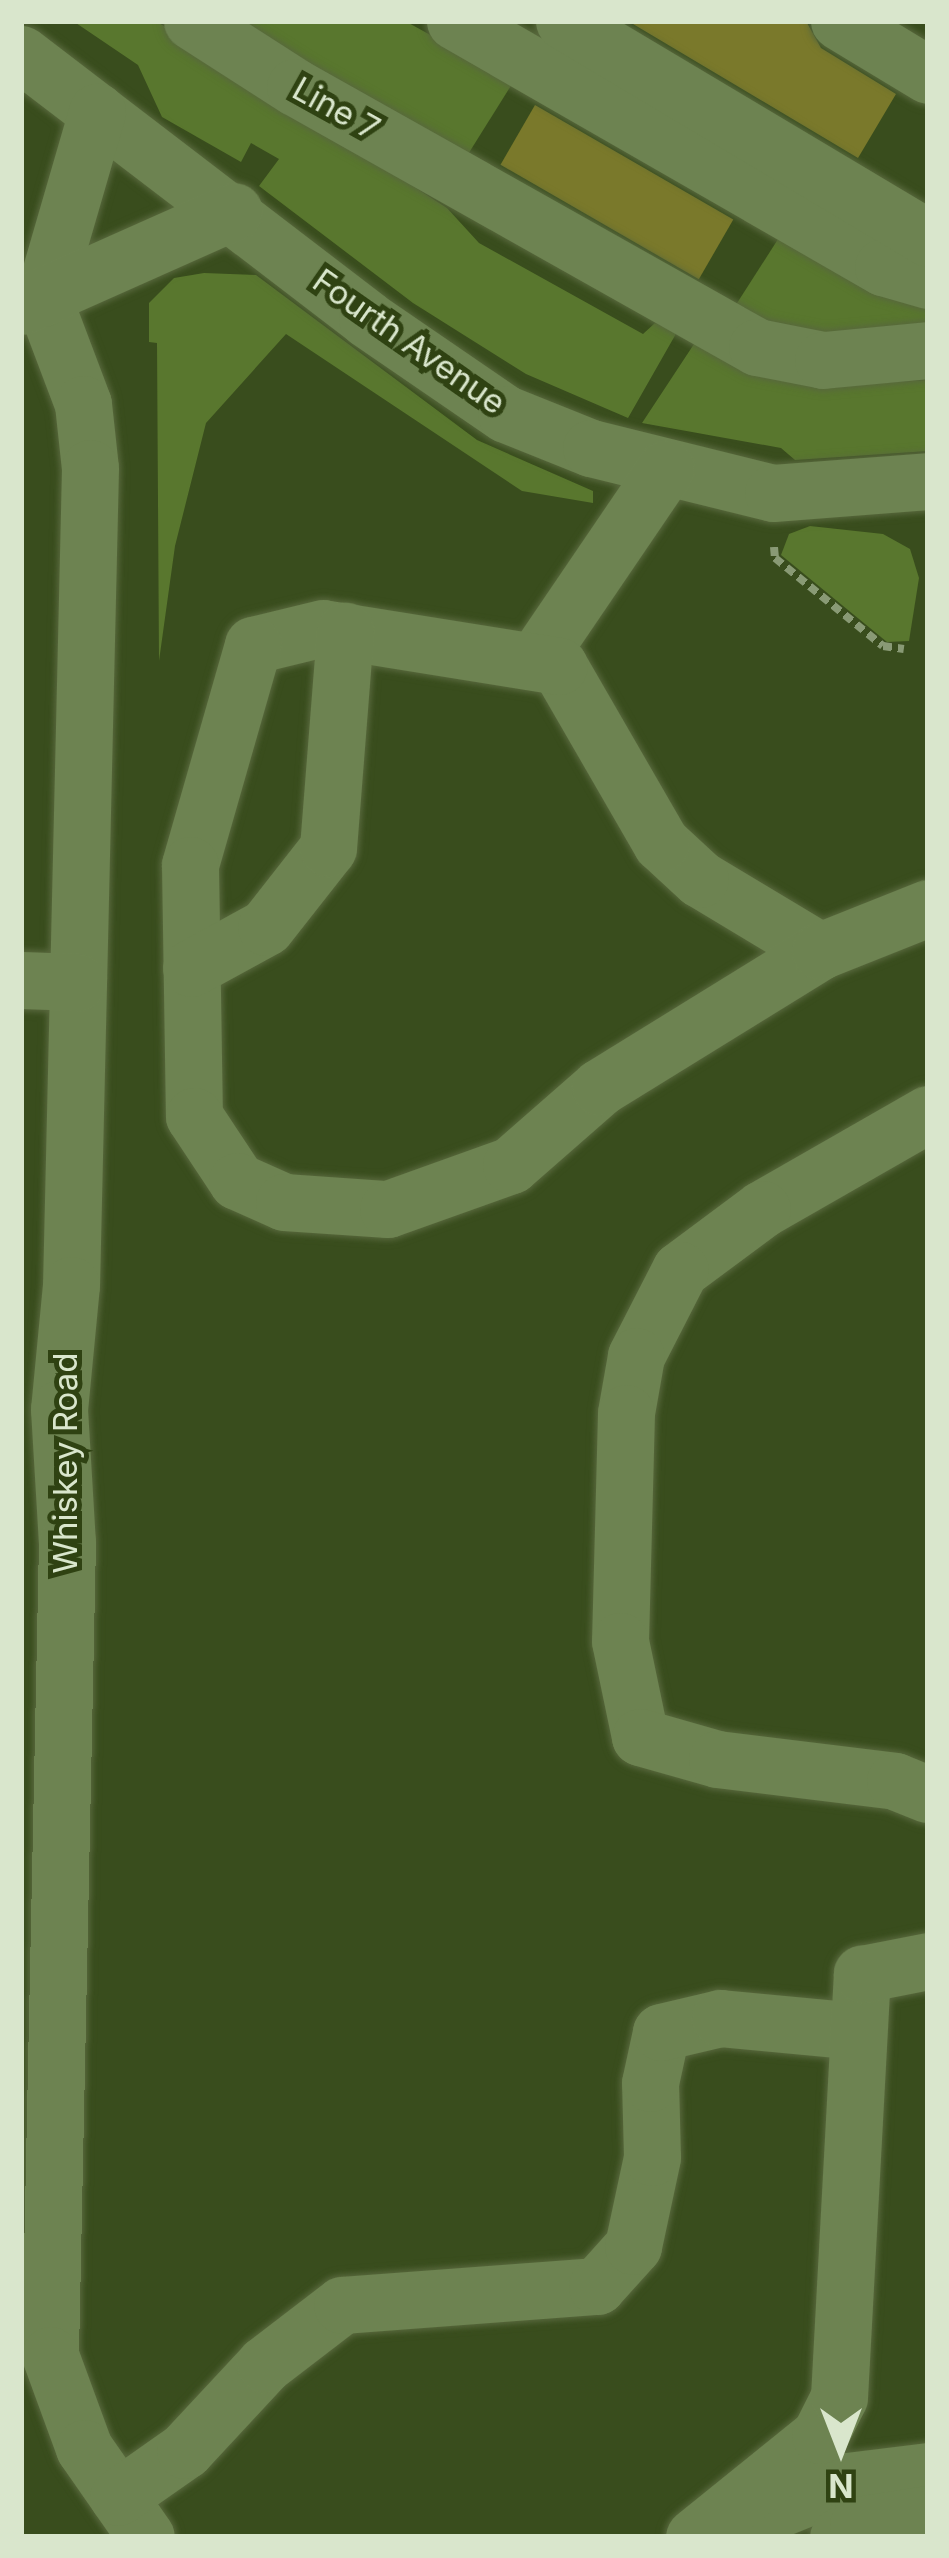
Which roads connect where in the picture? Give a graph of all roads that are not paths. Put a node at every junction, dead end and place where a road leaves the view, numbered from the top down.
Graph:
1 (192, 21) edge
2 (455, 21) edge
3 (839, 21) edge
4 (566, 43) edge
5 (21, 54) edge
6 (928, 75) edge
7 (97, 112) junction
8 (234, 211) junction
9 (928, 238) edge
10 (928, 280) edge
11 (32, 302) edge
12 (928, 350) edge
13 (666, 468) junction
14 (928, 482) edge
15 (345, 631) junction
16 (536, 661) junction
17 (928, 908) edge
18 (820, 951) junction
19 (191, 968) junction
20 (21, 980) edge
21 (78, 982) junction
22 (928, 1114) edge
23 (43, 1596) edge
24 (928, 1795) edge
25 (928, 1961) edge
26 (857, 2031) junction
27 (35, 2221) edge
28 (928, 2471) edge
29 (928, 2514) edge
30 (132, 2517) edge
31 (694, 2537) edge
32 (740, 2537) edge
33 (838, 2537) edge

1 - 12 lane, Line 7
2 - 4 lane
3 - 6 lane
4 - 9 lane
4 - 10 lane
5 - 7 lane, Fourth Avenue
7 - 8 lane, Fourth Avenue
7 - 11 lane
8 - 11 lane
8 - 13 lane, Fourth Avenue
11 - 21 lane, Whiskey Road
13 - 14 lane, Fourth Avenue
13 - 16 lane
15 - 16 lane
15 - 19 lane
15 - 19 lane
16 - 18 lane
17 - 18 lane
18 - 19 lane
20 - 21 lane
21 - 23 lane, Whiskey Road
22 - 24 lane
23 - 27 lane, Whiskey Road
25 - 26 lane
26 - 30 lane
26 - 31 lane
27 - 30 lane, Whiskey Road
28 - 32 lane
29 - 33 lane

